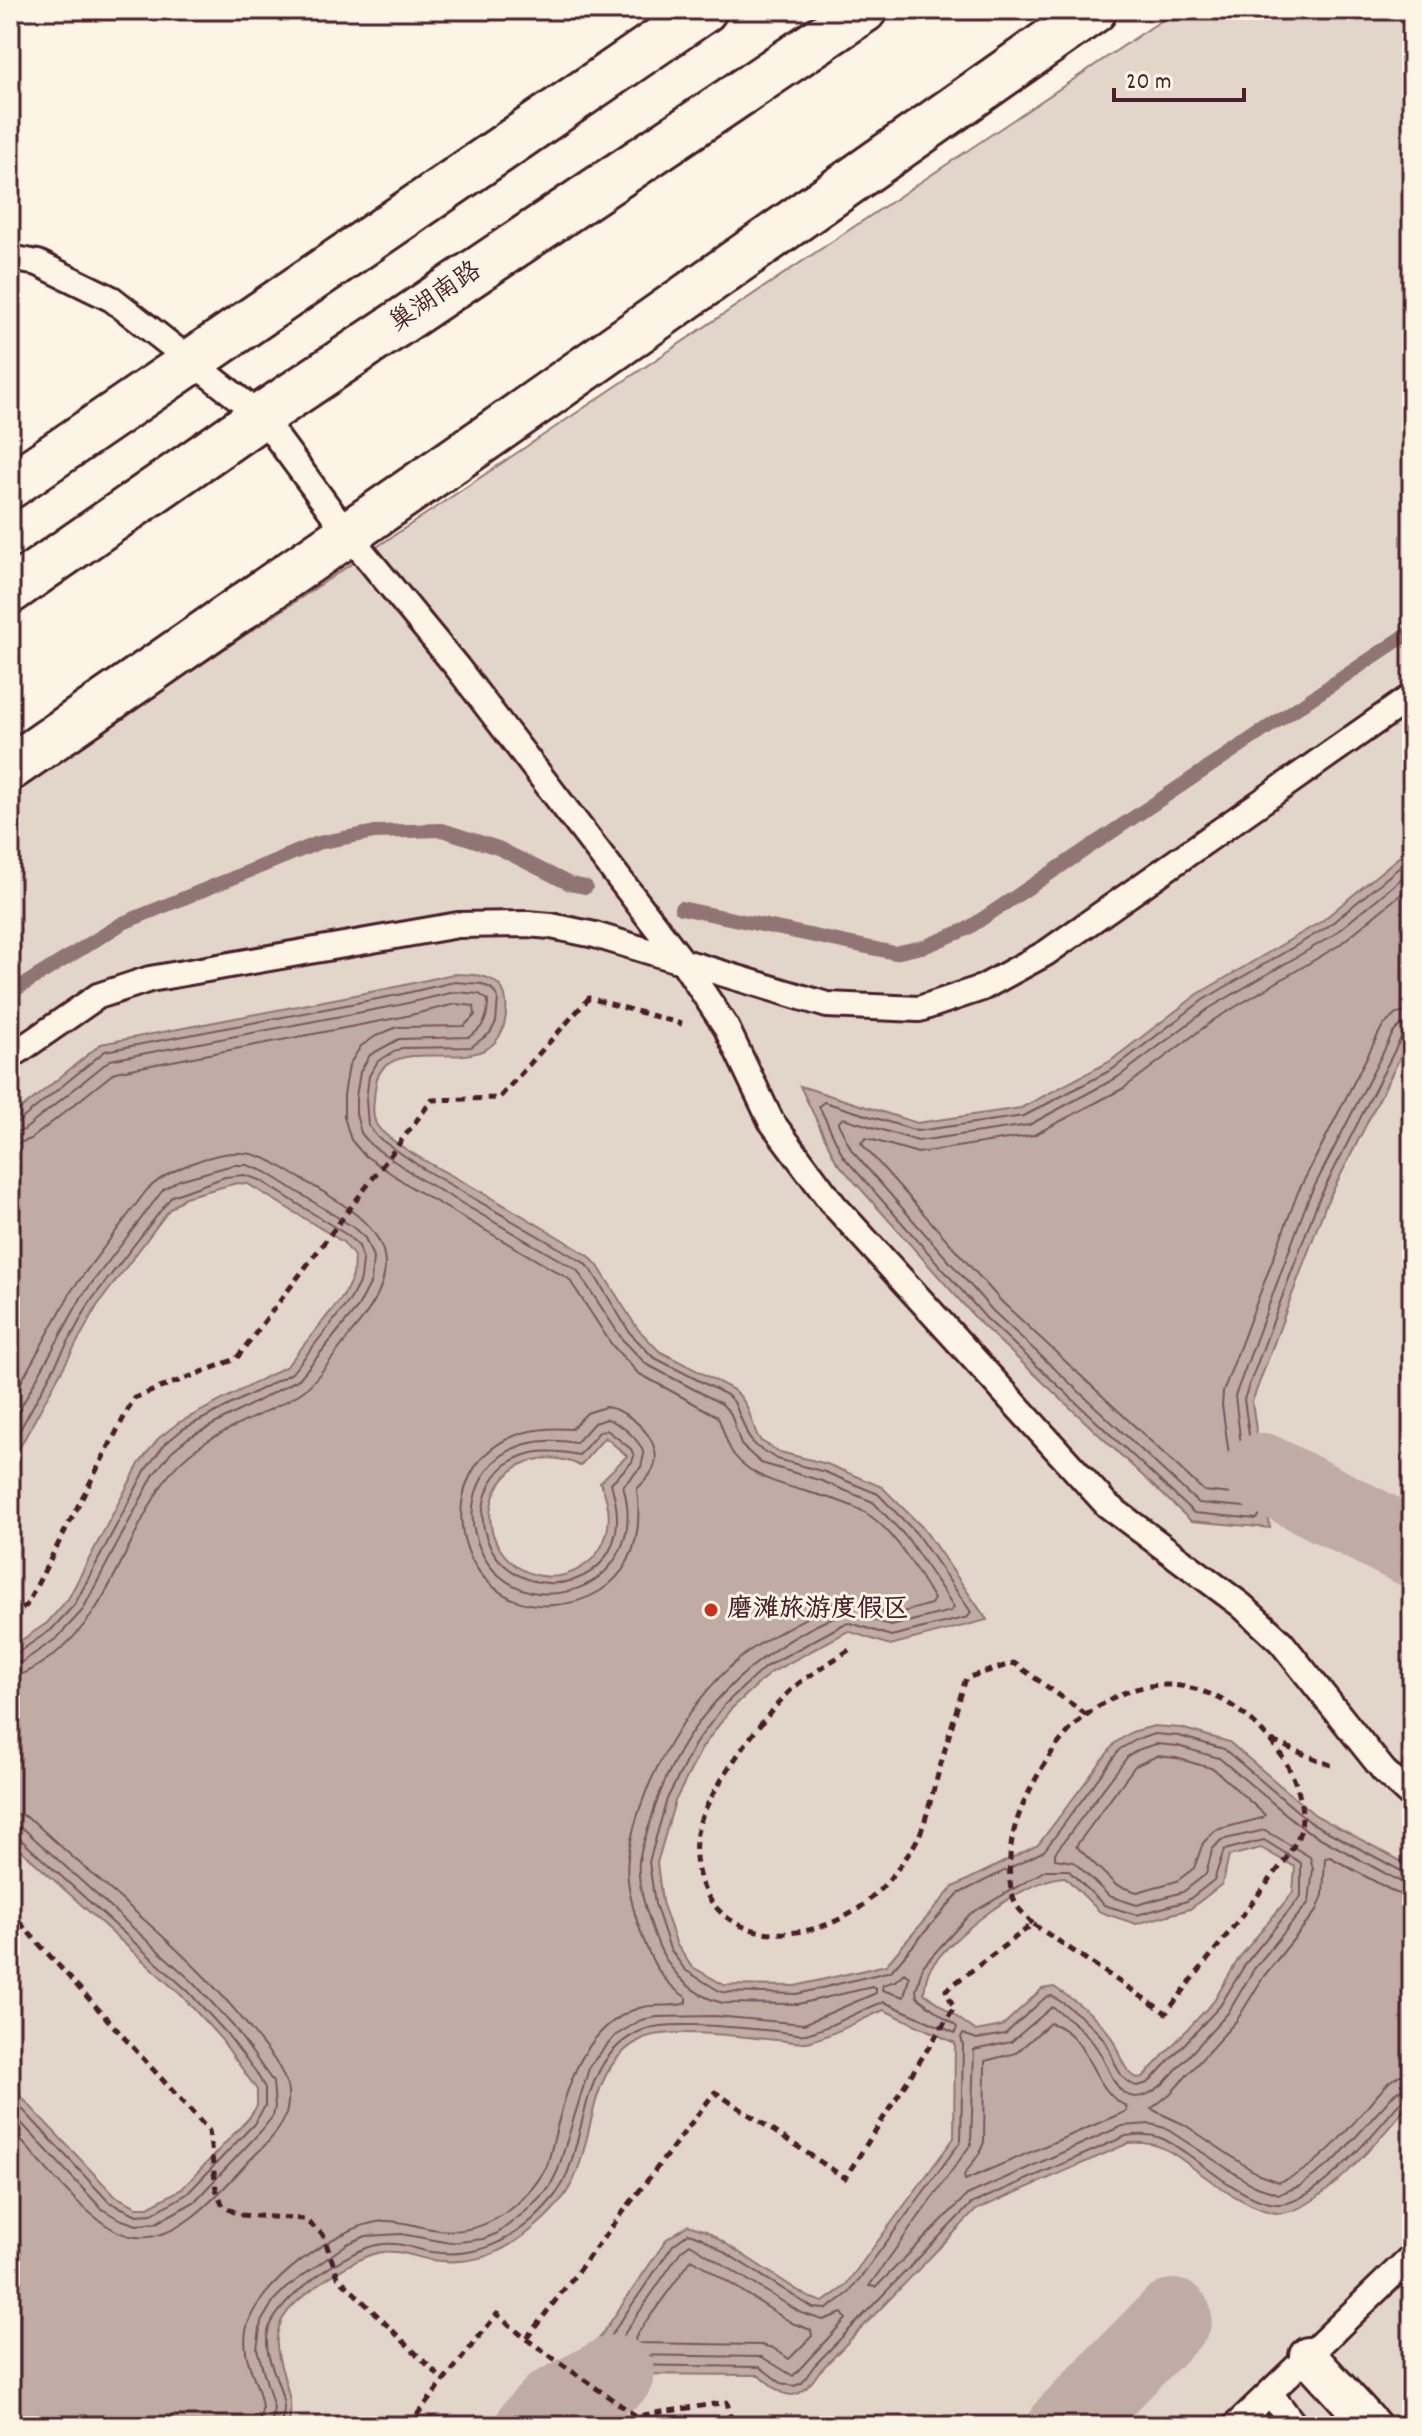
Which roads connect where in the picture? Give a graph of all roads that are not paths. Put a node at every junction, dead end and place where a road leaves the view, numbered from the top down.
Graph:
1 (704, 10) edge
2 (864, 10) edge
3 (1094, 10) edge
4 (10, 258) edge
5 (191, 361) junction
6 (261, 416) junction
7 (10, 486) edge
8 (347, 533) junction
9 (10, 591) edge
10 (1412, 696) edge
11 (10, 768) edge
12 (683, 962) junction
13 (10, 1057) edge
14 (1412, 1797) edge
15 (1412, 2256) edge
16 (1308, 2356) junction
17 (1270, 2393) junction
18 (1235, 2426) edge
19 (1295, 2426) edge
20 (1372, 2426) edge

1 - 5 main road
2 - 6 main road, 巢湖南路
3 - 8 main road
4 - 5 lane
5 - 6 lane
5 - 7 main road
6 - 8 lane
6 - 9 main road, 巢湖南路
8 - 11 main road
8 - 12 lane
10 - 12 lane
12 - 13 lane
12 - 14 lane
15 - 16 lane
16 - 17 lane
16 - 20 street
17 - 18 lane
17 - 19 lane

